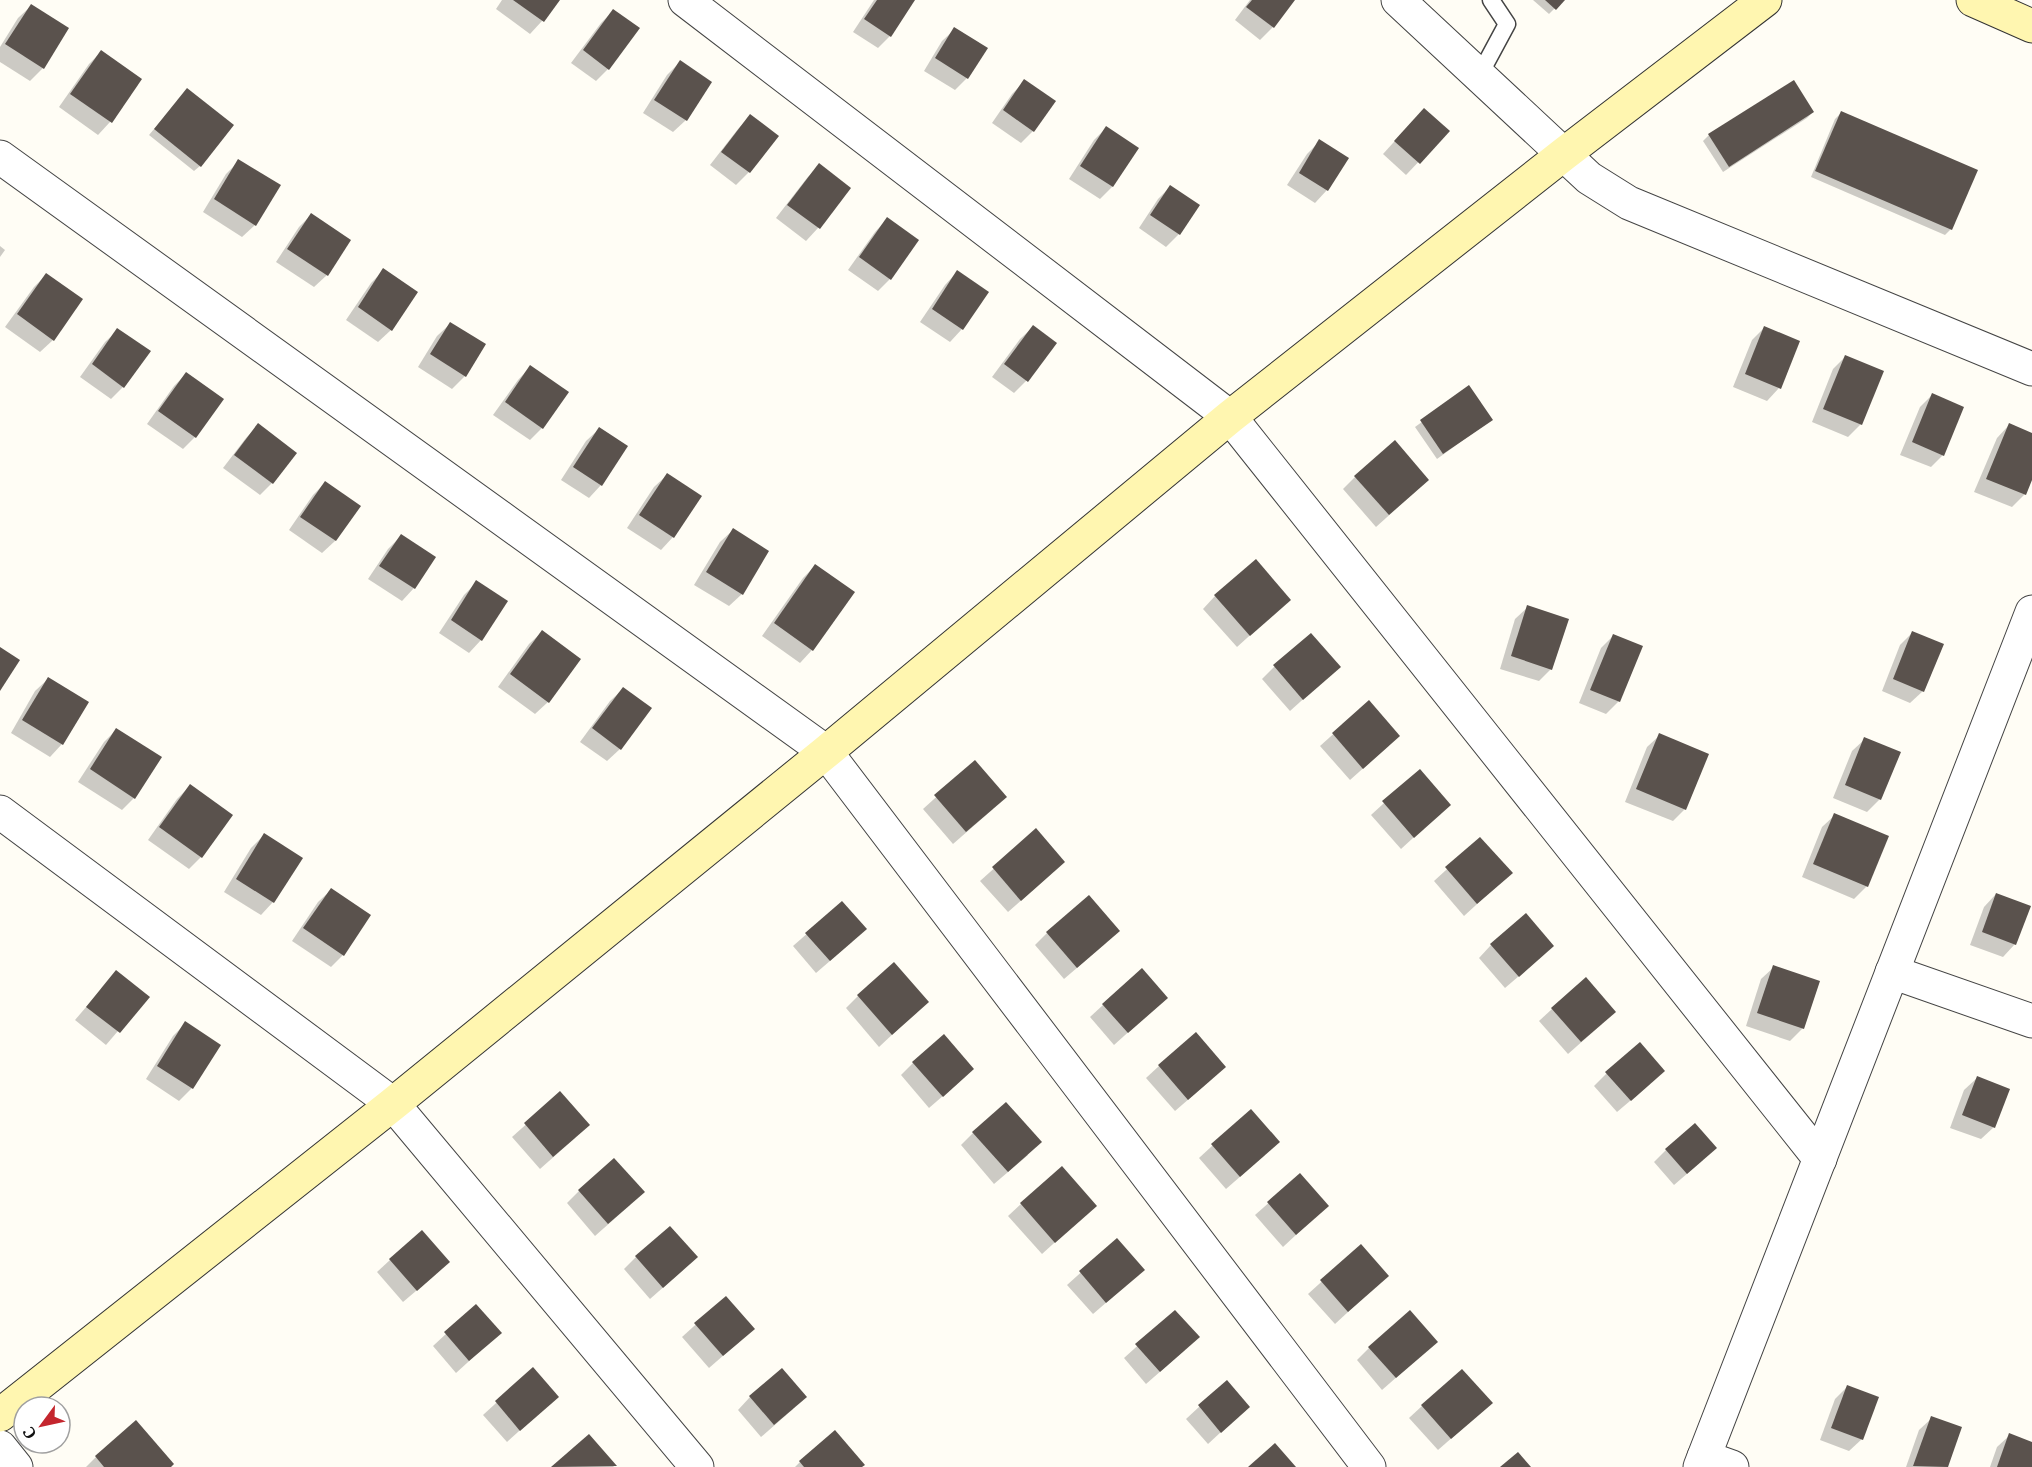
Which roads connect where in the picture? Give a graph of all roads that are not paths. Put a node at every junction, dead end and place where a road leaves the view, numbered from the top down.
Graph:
1 (685, 0) edge
2 (1398, 0) edge
3 (1491, 0) edge
4 (1764, 0) edge
5 (1973, 0) edge
6 (2032, 26) edge
7 (1479, 76) junction
8 (1564, 154) junction
9 (0, 157) edge
10 (2032, 369) edge
11 (1230, 417) junction
12 (2032, 612) edge
13 (826, 752) junction
14 (0, 812) edge
15 (1892, 972) junction
16 (2032, 1021) edge
17 (393, 1104) junction
18 (1820, 1159) junction
19 (0, 1415) edge
20 (0, 1447) edge
21 (1712, 1464) edge
22 (16, 1467) edge
23 (697, 1467) edge
24 (1369, 1467) edge

1 - 11 street
2 - 7 street
3 - 7 lane
4 - 8 street
5 - 6 street
7 - 8 street
8 - 10 street
8 - 11 street
9 - 13 street
11 - 13 street
11 - 18 street
12 - 15 street
13 - 17 street
13 - 24 street
14 - 17 street
15 - 16 street
15 - 18 street
17 - 19 street
17 - 23 street
18 - 21 street
20 - 22 street

